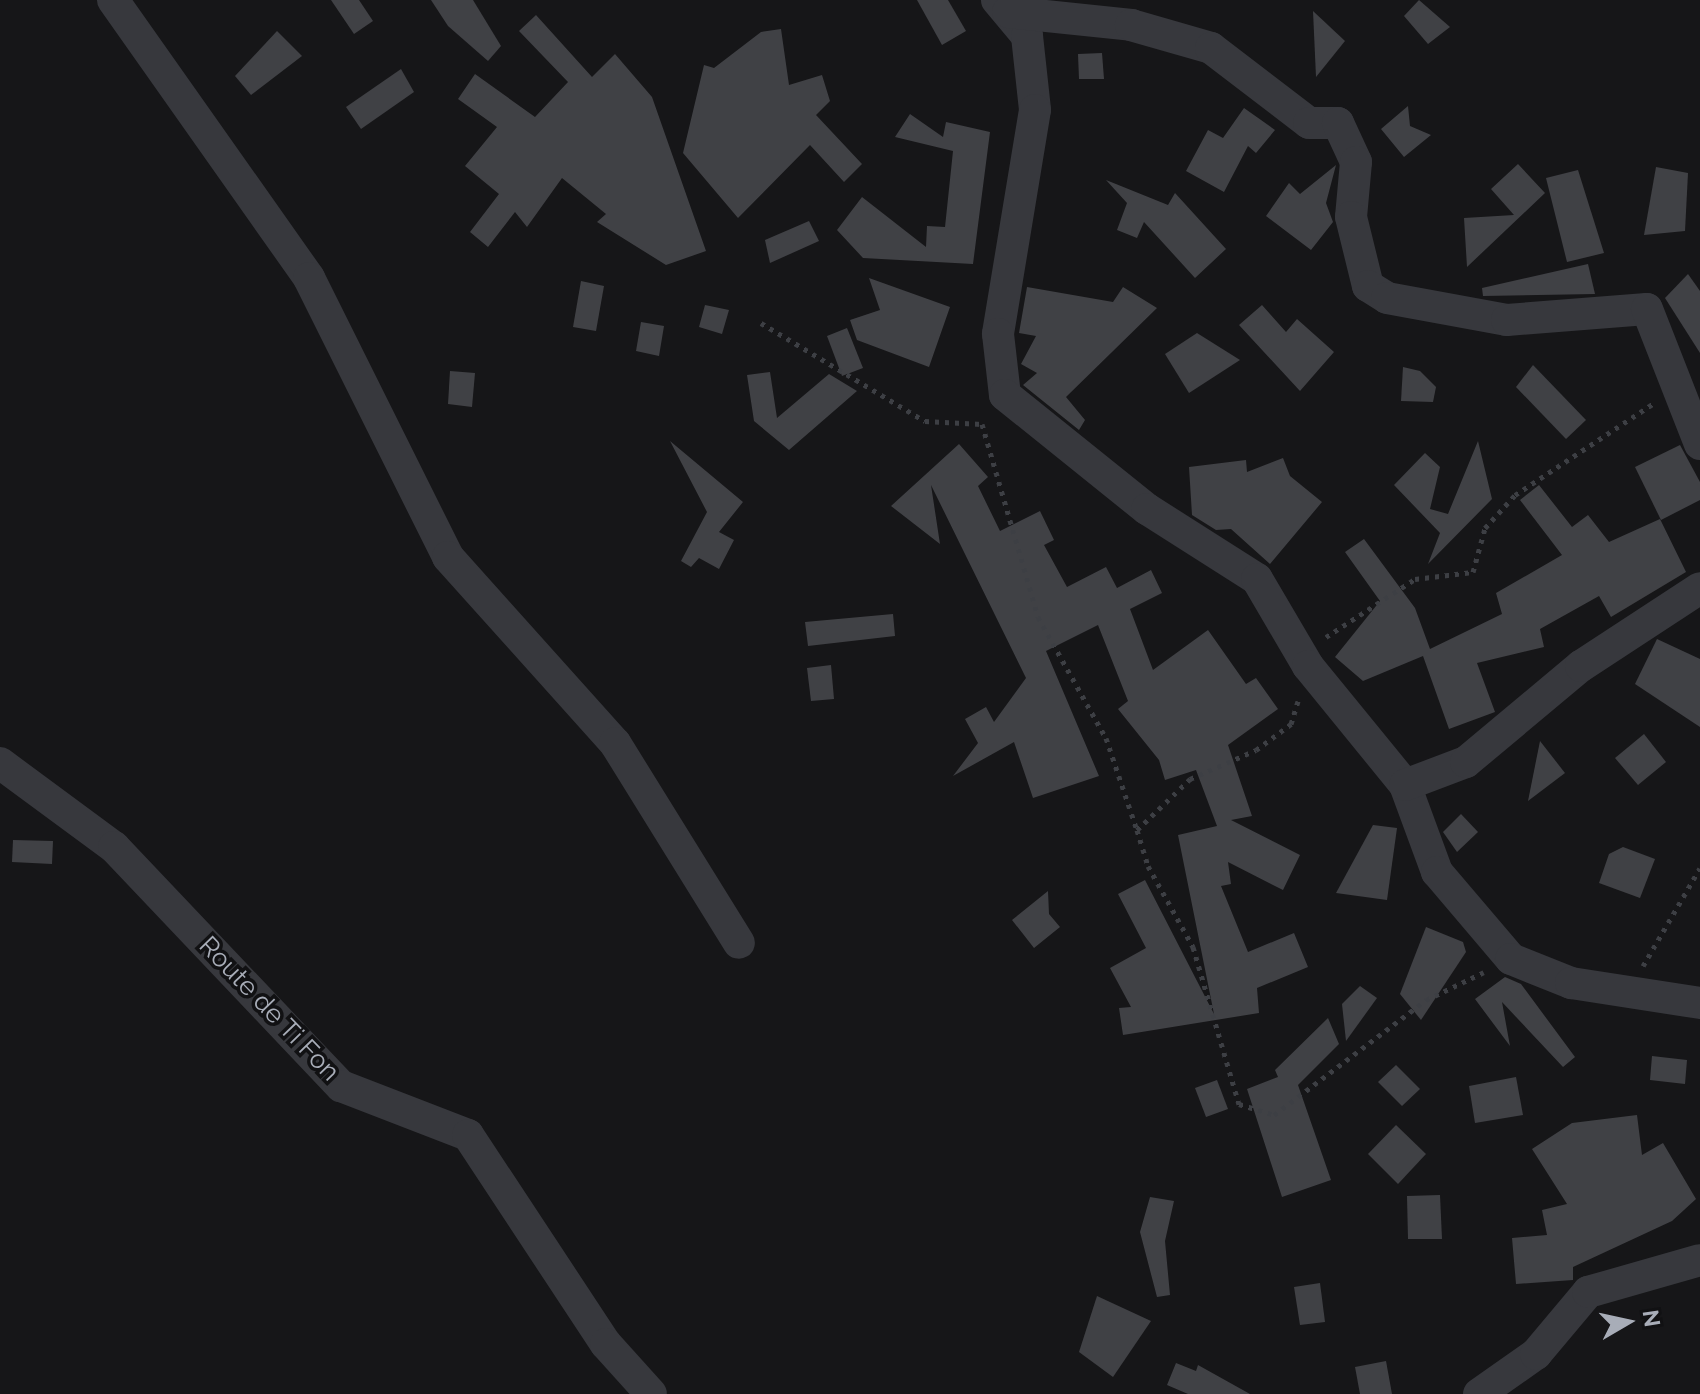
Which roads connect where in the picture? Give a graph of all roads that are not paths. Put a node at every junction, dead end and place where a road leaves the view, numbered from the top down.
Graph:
1 (113, 0) edge
2 (1002, 6) edge
3 (1700, 444) edge
4 (1700, 588) edge
5 (0, 763) edge
6 (1405, 785) junction
7 (739, 943) dead end
8 (1700, 1003) edge
9 (1700, 1260) edge
10 (651, 1394) edge
11 (1479, 1394) edge

1 - 7 street
2 - 3 street
2 - 6 street
4 - 6 street
5 - 10 street, Route de Ti Fon
6 - 8 street
9 - 11 street

